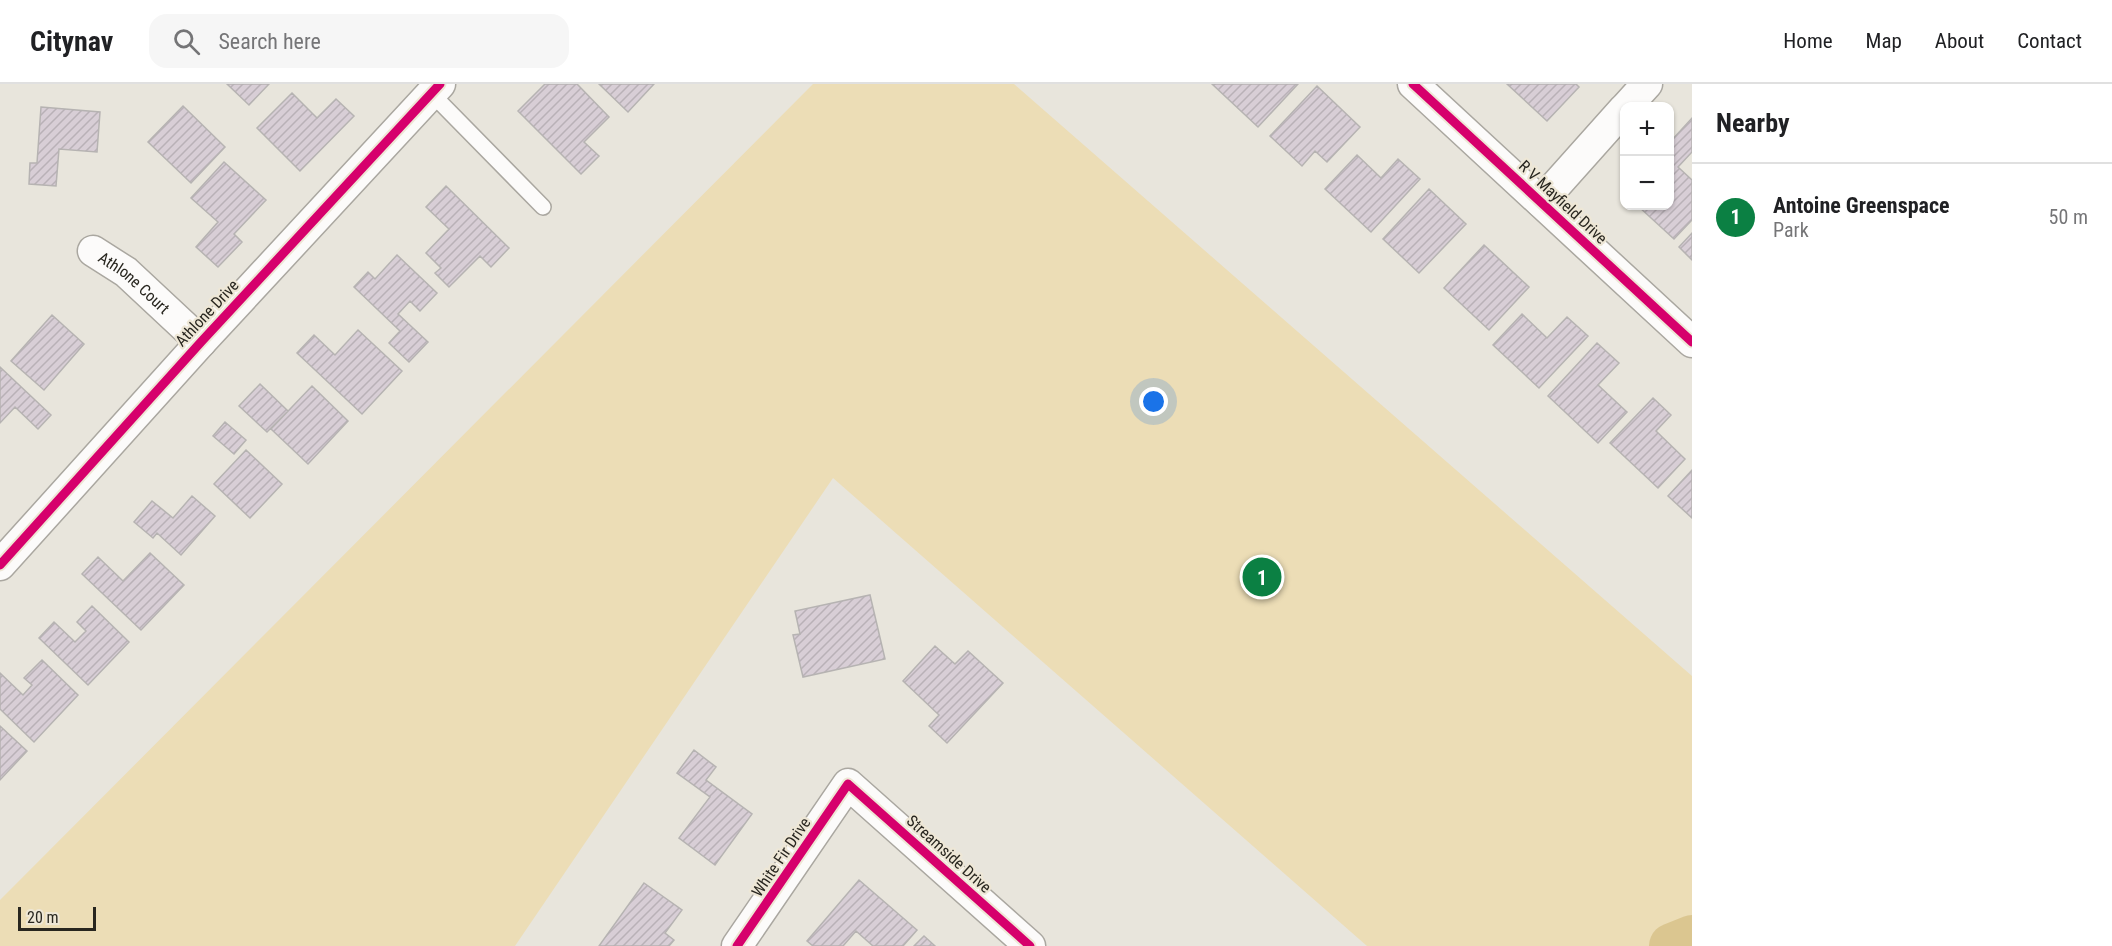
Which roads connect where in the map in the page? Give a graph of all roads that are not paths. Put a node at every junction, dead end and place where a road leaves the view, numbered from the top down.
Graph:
1 (1413, 84) edge
2 (1647, 84) edge
3 (431, 87) edge
4 (1631, 102) edge
5 (1620, 115) edge
6 (1541, 202) junction
7 (543, 207) dead end
8 (93, 251) dead end
9 (201, 342) junction
10 (1692, 342) edge
11 (0, 565) edge
12 (849, 784) joint
13 (737, 946) edge
14 (1030, 946) edge

1 - 6 street, R V Mayfield Drive
2 - 4 street
3 - 7 lane
3 - 9 street, Athlone Drive
5 - 6 street
6 - 10 street, R V Mayfield Drive
8 - 9 street, Athlone Court
9 - 11 street, Athlone Drive
12 - 13 street, White Fir Drive
12 - 14 street, Streamside Drive

